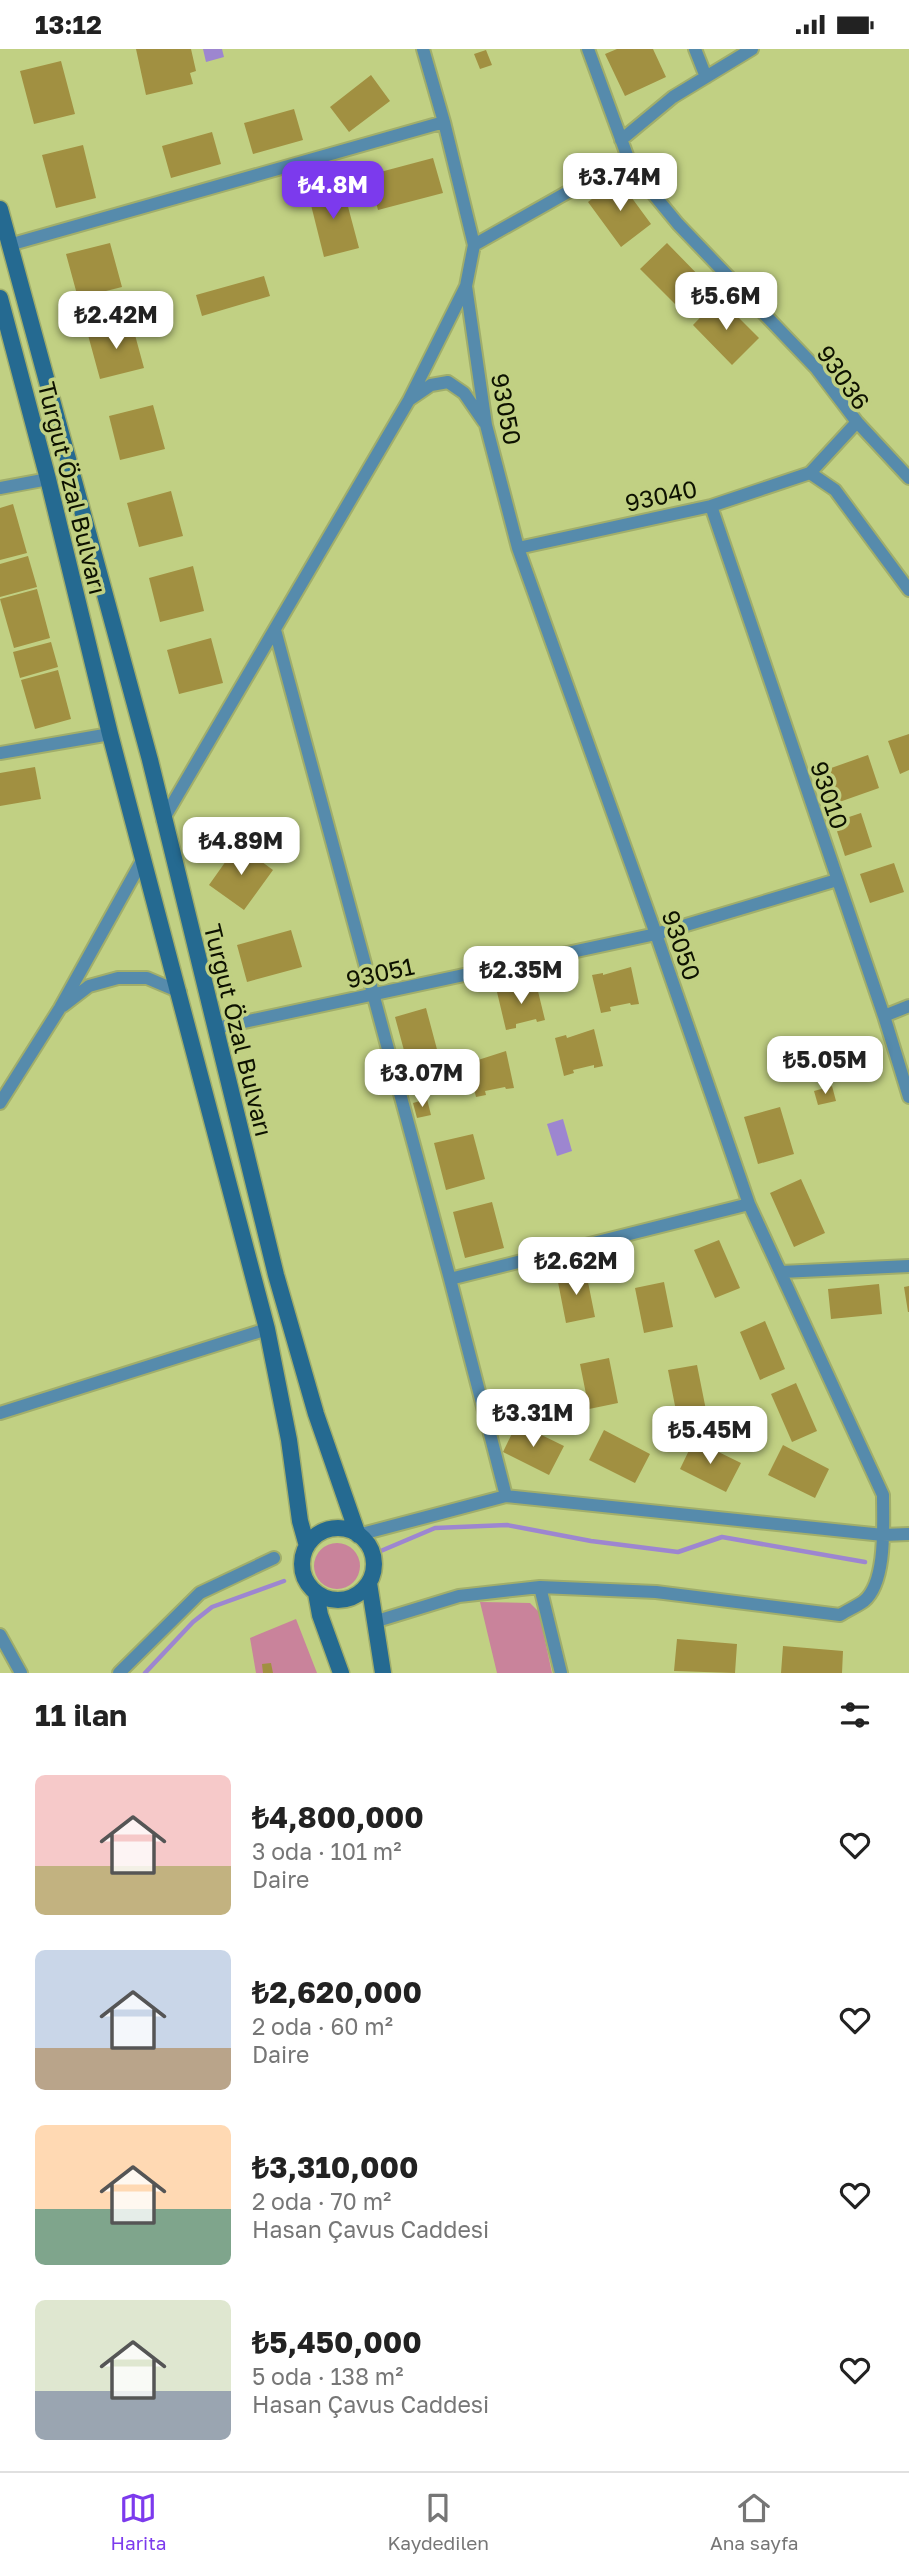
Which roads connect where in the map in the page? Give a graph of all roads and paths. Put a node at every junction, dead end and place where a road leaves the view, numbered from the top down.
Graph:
1 (423, 49) edge
2 (588, 49) edge
3 (695, 49) edge
4 (752, 49) edge
5 (706, 77) junction
6 (444, 123) junction
7 (621, 140) junction
8 (628, 158) junction
9 (0, 209) edge
10 (9, 245) junction
11 (474, 245) junction
12 (466, 286) junction
13 (0, 298) edge
14 (5, 338) edge
15 (409, 400) junction
16 (857, 422) junction
17 (486, 425) junction
18 (810, 473) junction
19 (909, 478) edge
20 (48, 479) junction
21 (0, 488) edge
22 (711, 506) junction
23 (518, 548) junction
24 (909, 590) edge
25 (275, 630) junction
26 (110, 734) junction
27 (0, 753) edge
28 (163, 820) junction
29 (144, 856) junction
30 (837, 880) junction
31 (656, 934) junction
32 (180, 992) junction
33 (374, 995) junction
34 (909, 1006) edge
35 (60, 1008) junction
36 (884, 1016) junction
37 (216, 1028) junction
38 (909, 1097) edge
39 (0, 1103) edge
40 (749, 1204) junction
41 (909, 1266) edge
42 (781, 1272) junction
43 (450, 1279) junction
44 (267, 1329) junction
45 (0, 1413) edge
46 (506, 1496) junction
47 (909, 1534) edge
48 (358, 1535) junction
49 (883, 1535) junction
50 (307, 1546) junction
51 (274, 1558) dead end
52 (369, 1583) junction
53 (540, 1587) junction
54 (316, 1593) junction
55 (377, 1622) junction
56 (0, 1635) edge
57 (21, 1673) edge
58 (119, 1673) edge
59 (341, 1673) edge
60 (383, 1673) edge
61 (561, 1673) edge

1 - 6 street
2 - 7 street, 93036
3 - 5 street
4 - 5 street
5 - 7 street
6 - 10 street
6 - 11 street
7 - 8 street, 93036
8 - 11 street
8 - 16 street, 93036
9 - 10 main road, Turgut Özal Bulvarı
10 - 28 main road, Turgut Özal Bulvarı
11 - 12 street
12 - 15 street
12 - 17 street, 93050
13 - 14 main road, Turgut Özal Bulvarı
14 - 20 main road, Turgut Özal Bulvarı
15 - 17 street
15 - 25 street
16 - 18 street, 93036
16 - 19 street
17 - 23 street, 93050
18 - 22 street, 93040
18 - 24 street
20 - 21 street
20 - 26 main road, Turgut Özal Bulvarı
22 - 23 street, 93040
22 - 30 street, 93010
23 - 31 street, 93050
25 - 28 street
25 - 33 street
26 - 27 street
26 - 29 main road, Turgut Özal Bulvarı
28 - 37 main road, Turgut Özal Bulvarı
29 - 32 main road, Turgut Özal Bulvarı
29 - 35 street
30 - 31 street, 93051
30 - 36 street, 93010
31 - 33 street, 93051
31 - 40 street, 93050
32 - 35 street
32 - 44 main road, Turgut Özal Bulvarı
33 - 37 street, 93051
33 - 43 street
34 - 36 street
35 - 39 street
36 - 38 street, 93010
37 - 48 main road, Turgut Özal Bulvarı
40 - 42 street, 93050
40 - 43 street
41 - 42 street
42 - 49 street, 93050
43 - 46 street
44 - 45 street
44 - 50 main road, Turgut Özal Bulvarı
46 - 48 street
46 - 49 street
47 - 49 street
48 - 50 main road
48 - 52 main road, Turgut Özal Bulvarı
49 - 53 street, 93050
50 - 54 main road, Turgut Özal Bulvarı
51 - 58 street
52 - 54 main road
52 - 55 main road, Turgut Özal Bulvarı
53 - 55 street
53 - 61 street
54 - 59 main road, Turgut Özal Bulvarı
55 - 60 main road, Turgut Özal Bulvarı
56 - 57 street

